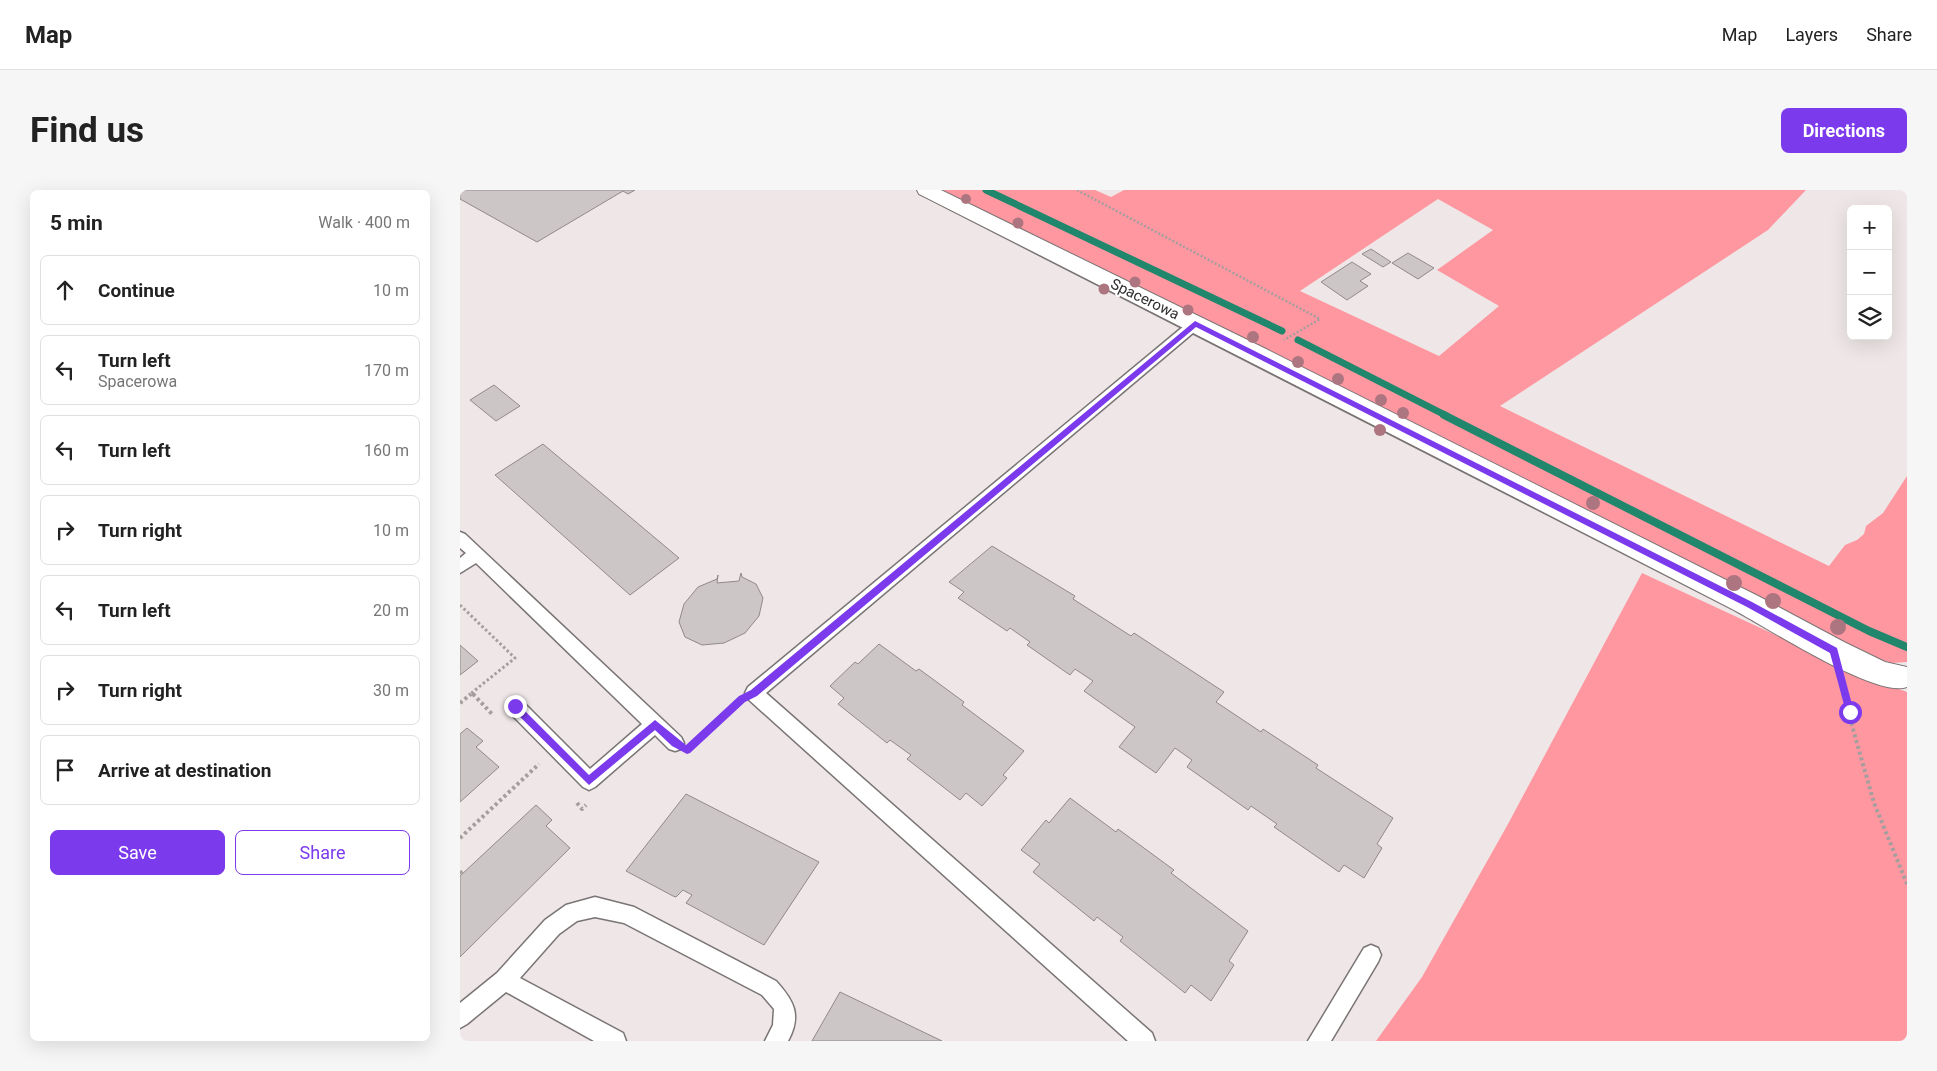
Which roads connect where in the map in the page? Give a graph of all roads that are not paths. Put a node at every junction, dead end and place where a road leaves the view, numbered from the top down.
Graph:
1 (926, 190) edge
2 (1195, 324) junction
3 (460, 538) edge
4 (477, 554) junction
5 (460, 566) edge
6 (1903, 676) edge
7 (515, 706) dead end
8 (655, 724) junction
9 (675, 743) road end
10 (1371, 955) dead end
11 (504, 980) junction
12 (460, 1017) edge
13 (615, 1041) edge
14 (776, 1041) edge
15 (1144, 1041) edge
16 (1319, 1041) edge

1 - 2 street, Spacerowa
2 - 6 street, Spacerowa
2 - 15 lane
3 - 4 lane
4 - 5 lane
4 - 8 lane
7 - 8 lane
8 - 9 lane
10 - 16 lane
11 - 12 lane
11 - 13 lane
11 - 14 lane

